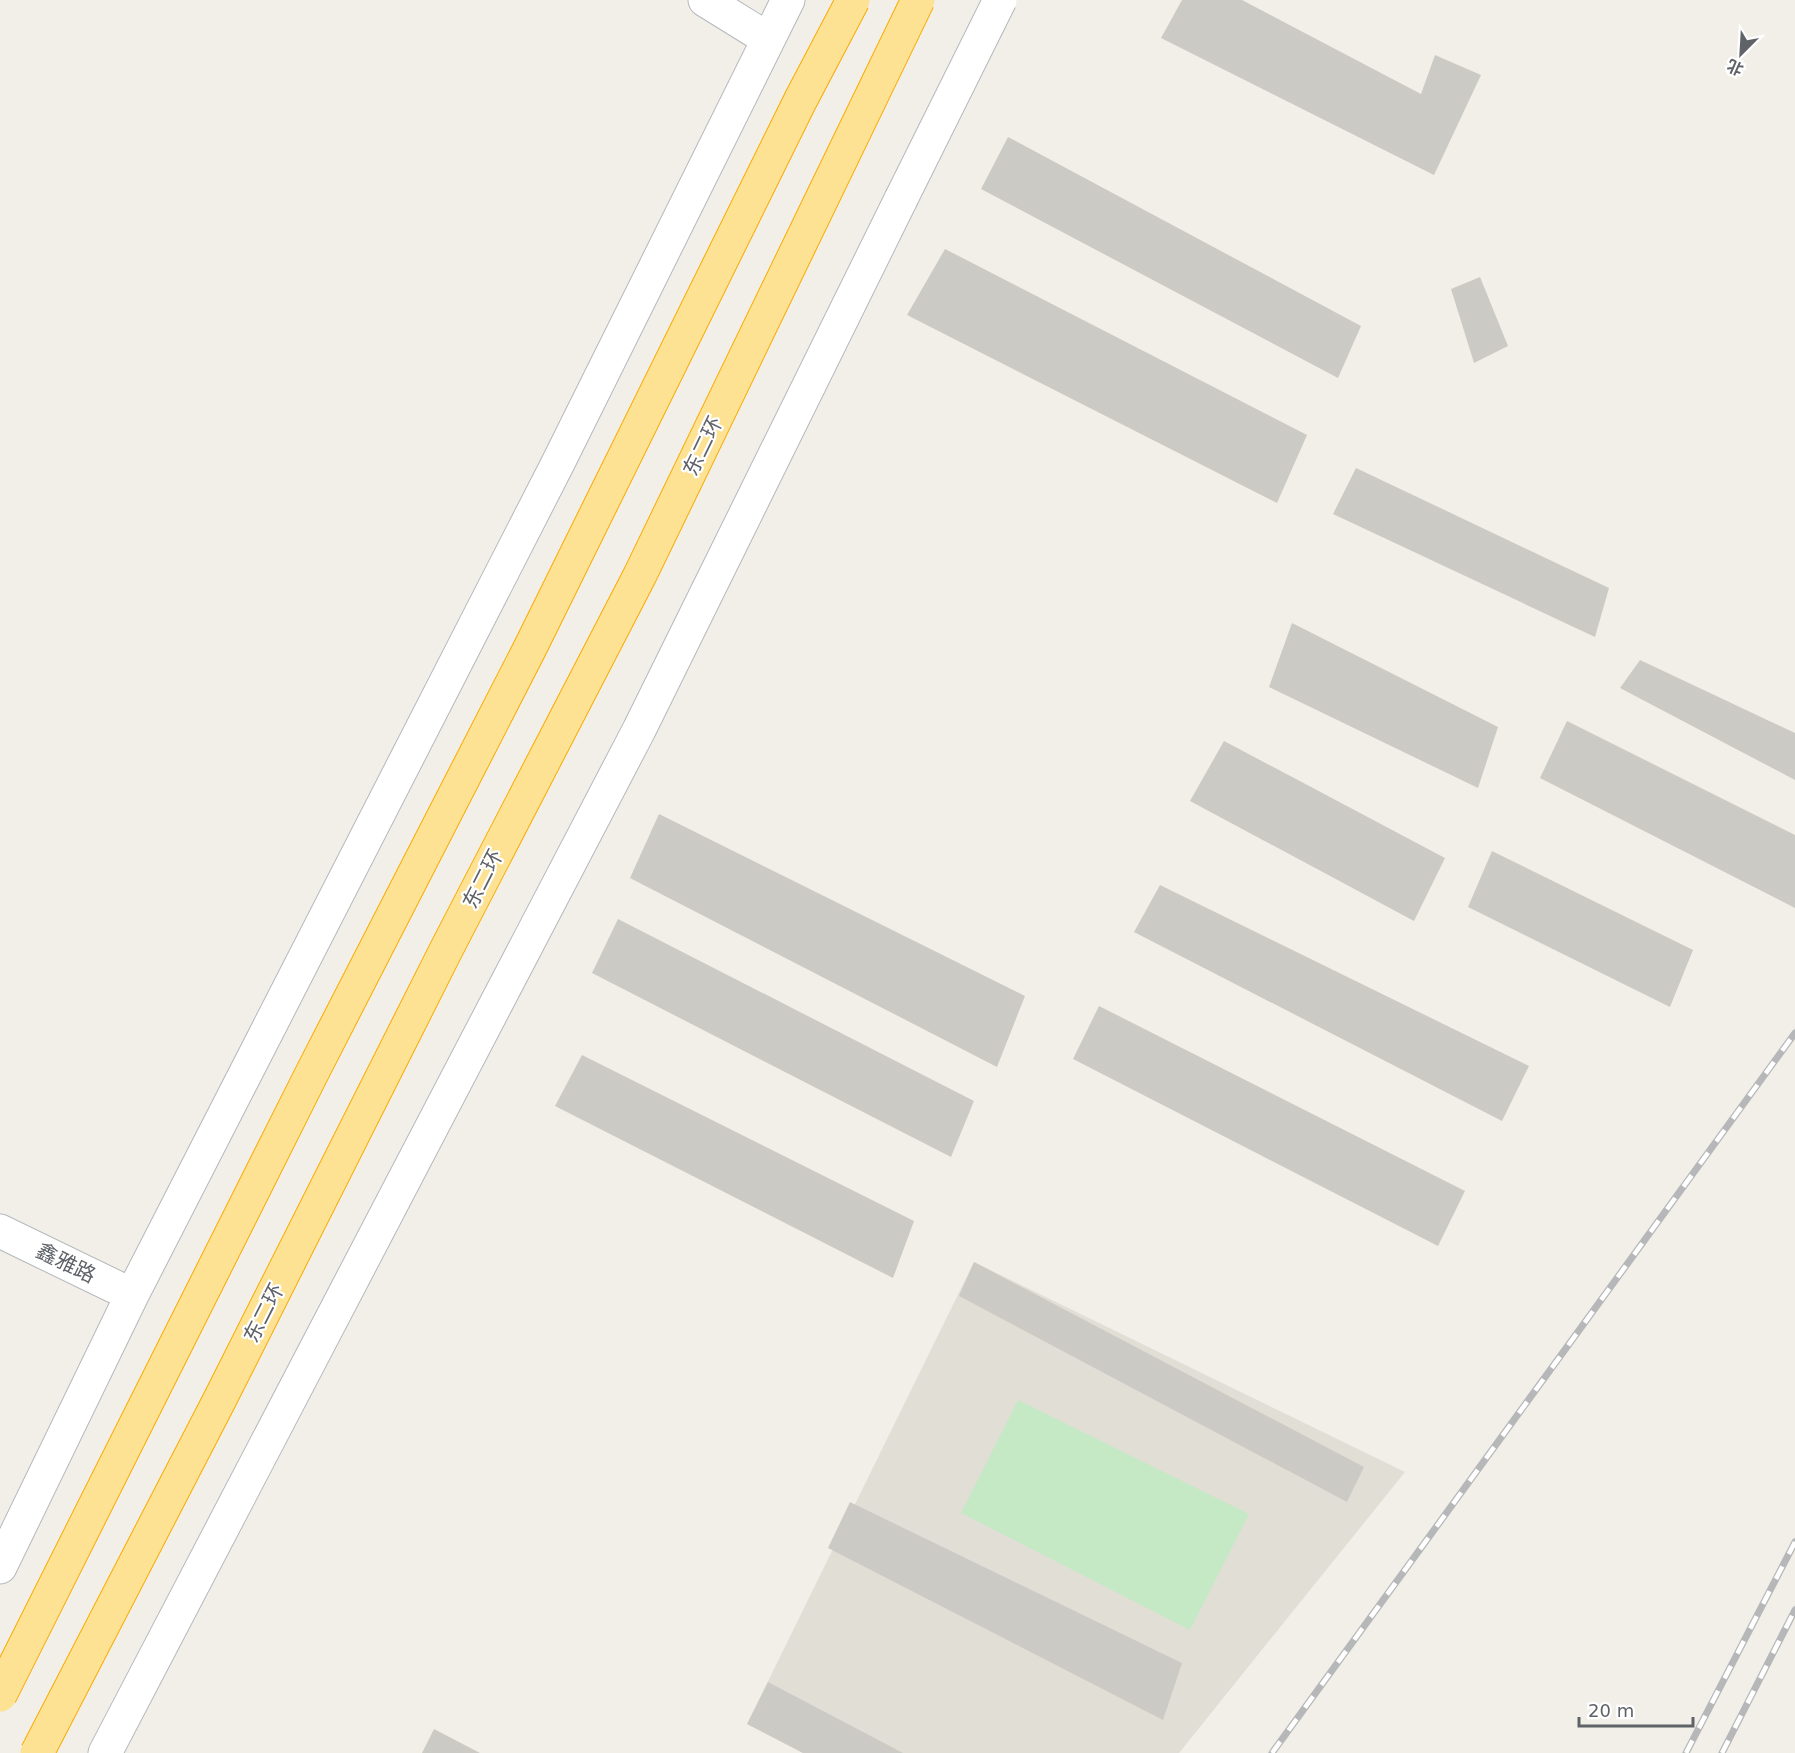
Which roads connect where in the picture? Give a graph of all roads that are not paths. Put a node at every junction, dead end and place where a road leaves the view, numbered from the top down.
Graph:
1 (705, 0) edge
2 (788, 0) edge
3 (853, 0) edge
4 (918, 0) edge
5 (1000, 0) edge
6 (768, 39) junction
7 (0, 1231) edge
8 (132, 1295) junction
9 (0, 1567) edge
10 (0, 1695) edge
11 (38, 1753) edge
12 (105, 1753) edge

1 - 6 street
2 - 6 street
3 - 10 highway, bridge
4 - 11 highway, 东二环, bridge
5 - 12 street, bridge
6 - 8 street
7 - 8 street, 鑫雅路
8 - 9 street

